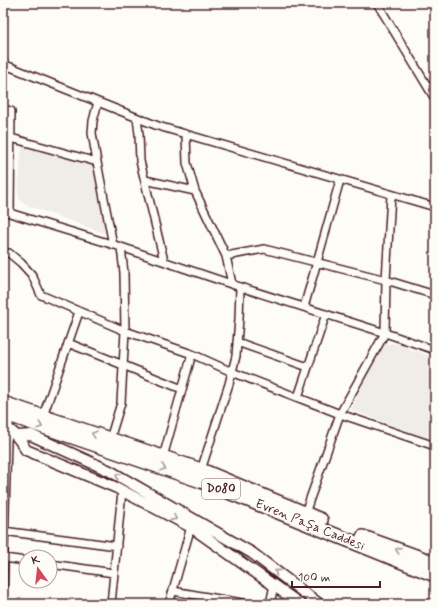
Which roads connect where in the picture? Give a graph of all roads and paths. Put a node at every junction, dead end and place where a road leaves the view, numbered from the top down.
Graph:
1 (377, 3) edge
2 (3, 64) edge
3 (435, 99) edge
4 (98, 102) junction
5 (3, 109) edge
6 (137, 118) junction
7 (186, 135) junction
8 (11, 138) junction
9 (7, 158) edge
10 (97, 162) junction
11 (145, 180) junction
12 (340, 180) junction
13 (195, 191) junction
14 (391, 194) junction
15 (435, 207) edge
16 (6, 212) edge
17 (112, 245) junction
18 (121, 247) junction
19 (3, 253) edge
20 (226, 256) junction
21 (164, 261) junction
22 (317, 262) junction
23 (386, 280) junction
24 (232, 284) junction
25 (240, 287) junction
26 (435, 295) edge
27 (304, 307) junction
28 (79, 312) junction
29 (326, 314) junction
30 (125, 331) junction
31 (386, 333) junction
32 (237, 342) junction
33 (68, 343) junction
34 (435, 350) edge
35 (192, 354) junction
36 (123, 365) junction
37 (308, 367) junction
38 (232, 372) junction
39 (182, 389) junction
40 (298, 398) junction
41 (3, 403) edge
42 (340, 414) junction
43 (43, 416) junction
44 (6, 421) edge
45 (17, 436) junction
46 (110, 439) junction
47 (435, 446) edge
48 (163, 457) junction
49 (201, 470) junction
50 (122, 491) junction
51 (305, 513) junction
52 (192, 523) junction
53 (4, 531) edge
54 (117, 546) junction
55 (4, 558) edge
56 (18, 560) edge
57 (435, 564) edge
58 (58, 565) edge
59 (114, 573) junction
60 (435, 575) edge
61 (3, 577) edge
62 (274, 585) junction
63 (3, 586) edge
64 (173, 590) junction
65 (111, 604) edge
66 (169, 604) edge
67 (248, 604) edge
68 (270, 604) edge
69 (300, 604) edge
70 (319, 604) edge

1 - 3 street
2 - 4 street
4 - 6 street
4 - 10 street
5 - 8 street
6 - 7 street
6 - 11 street
7 - 12 street
7 - 13 street
8 - 9 street
8 - 10 street
9 - 16 street
10 - 17 street
11 - 13 street
11 - 21 street
12 - 14 street
12 - 22 street
13 - 20 street
14 - 15 street
14 - 23 street
16 - 17 street
17 - 18 street
18 - 21 street
18 - 30 street
19 - 28 street
20 - 22 street
20 - 24 street
21 - 24 street
22 - 23 street
22 - 27 street
23 - 26 street
23 - 31 street
24 - 25 street
25 - 27 street
25 - 32 street
27 - 29 street
28 - 30 street
28 - 33 street
29 - 31 street
29 - 37 street
30 - 35 street
30 - 36 street
31 - 34 street
31 - 42 street
32 - 37 street
32 - 38 street
33 - 36 street
33 - 43 street
35 - 38 street
35 - 39 street
36 - 39 street
36 - 46 street
37 - 40 street
38 - 40 street
38 - 49 street
39 - 48 street
40 - 42 street
41 - 43 highway, Evren Paşa Caddesi / D080
42 - 47 street
42 - 51 street
46 -> 43 highway, Evren Paşa Caddesi / D080
44 - 45 street
44 - 53 street
44 -> 60 highway, Evren Paşa Caddesi / D080
45 - 50 street
52 -> 45 street
46 - 48 highway, Evren Paşa Caddesi / D080
48 - 49 highway, Evren Paşa Caddesi / D080
49 - 51 highway, Evren Paşa Caddesi / D080
50 -> 52 street
50 - 54 street
57 -> 51 highway, Evren Paşa Caddesi / D080
52 - 62 street
52 - 64 street
70 -> 52 street
53 - 54 street
53 - 55 street
54 - 59 street
55 - 56 street
55 - 61 street
58 - 59 street
59 - 65 street
61 - 63 street
62 - 68 street
62 - 69 street
64 - 66 street
64 - 67 street

